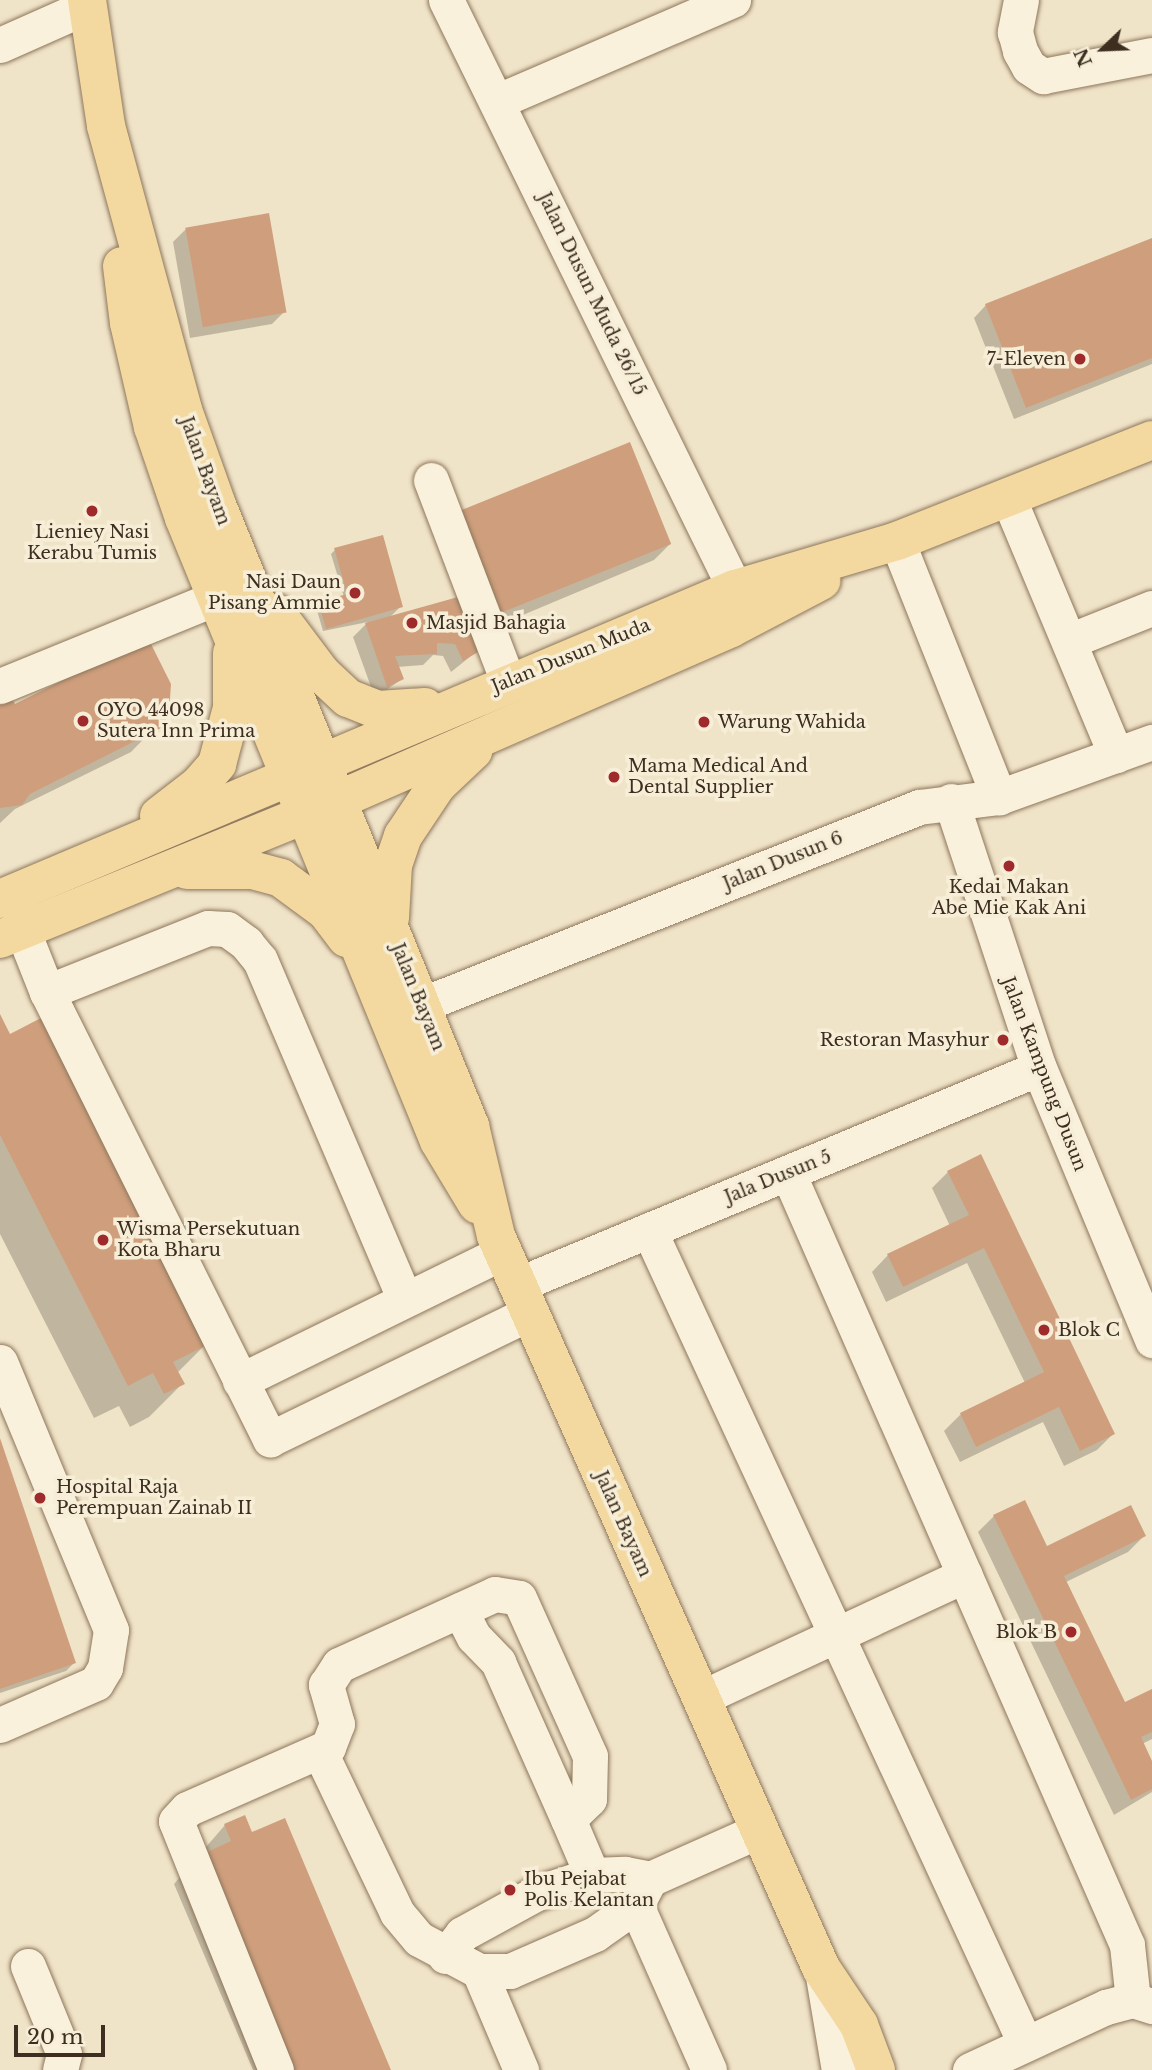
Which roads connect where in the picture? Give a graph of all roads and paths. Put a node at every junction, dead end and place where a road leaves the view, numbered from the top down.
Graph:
1 (446, 0) edge
2 (733, 0) edge
3 (1021, 0) edge
4 (87, 3) edge
5 (0, 46) edge
6 (1152, 55) edge
7 (498, 101) junction
8 (106, 127) junction
9 (1152, 440) edge
10 (431, 480) dead end
11 (1008, 497) junction
12 (897, 541) junction
13 (242, 566) junction
14 (734, 589) junction
15 (216, 598) junction
16 (1152, 608) edge
17 (232, 637) junction
18 (1069, 641) junction
19 (0, 686) edge
20 (494, 687) junction
21 (495, 730) junction
22 (1152, 741) edge
23 (1116, 755) junction
24 (305, 767) junction
25 (999, 797) junction
26 (951, 801) junction
27 (322, 807) junction
28 (117, 869) junction
29 (7, 922) edge
30 (391, 931) junction
31 (378, 991) junction
32 (47, 992) junction
33 (421, 1005) junction
34 (1039, 1068) junction
35 (788, 1173) junction
36 (649, 1230) junction
37 (511, 1272) junction
38 (404, 1298) junction
39 (1152, 1340) edge
40 (0, 1362) edge
41 (240, 1381) junction
42 (965, 1575) junction
43 (460, 1609) junction
44 (836, 1635) junction
45 (701, 1698) junction
46 (0, 1725) edge
47 (320, 1752) junction
48 (568, 1819) junction
49 (760, 1830) junction
50 (592, 1875) junction
51 (643, 1892) junction
52 (445, 1956) junction
53 (28, 1966) dead end
54 (821, 1968) junction
55 (480, 1971) junction
56 (1143, 2003) edge
57 (1025, 2043) junction
58 (60, 2070) edge
59 (276, 2070) edge
60 (522, 2070) edge
61 (709, 2070) edge
62 (839, 2070) edge
63 (876, 2070) edge
64 (970, 2070) edge

1 - 7 street, Jalan Dusun Muda 26/15
2 - 7 street
3 - 6 street
4 - 5 street
4 - 8 main road, Jalan Bayam
7 - 14 street, Jalan Dusun Muda 26/15
8 - 13 main road, Jalan Bayam
8 - 15 main road
9 - 11 main road, Jalan Dusun Muda
10 - 20 street
11 - 12 main road, Jalan Dusun Muda
11 - 18 street
12 - 14 main road, Jalan Dusun Muda
12 - 21 main road
12 - 25 street
13 - 20 main road
13 - 24 main road, Jalan Bayam
14 - 20 main road, Jalan Dusun Muda
15 - 17 main road
15 - 19 street
16 - 18 street
17 - 24 main road
17 - 28 main road
18 - 23 street
20 - 24 main road, Jalan Dusun Muda
21 - 27 main road
21 - 30 main road
22 - 23 street, Jalan Dusun 6
23 - 25 street, Jalan Dusun 6
24 - 27 main road
24 - 28 main road, Jalan Dusun Muda
25 - 26 street, Jalan Dusun 6
26 - 33 street, Jalan Dusun 6
26 - 34 street, Jalan Kampung Dusun
27 - 28 main road
27 - 30 main road, Jalan Bayam
27 - 31 main road
28 - 29 main road
28 - 31 main road
29 - 32 street
30 - 33 main road, Jalan Bayam
31 - 37 main road
32 - 38 street
32 - 41 street
33 - 37 main road, Jalan Bayam
34 - 35 street, Jala Dusun 5
34 - 39 street, Jalan Kampung Dusun
35 - 36 street, Jala Dusun 5
35 - 42 street
36 - 37 street, Jala Dusun 5
36 - 44 street
37 - 38 street
37 - 41 street
37 - 45 main road, Jalan Bayam
38 - 41 street
40 - 46 street
42 - 44 street
42 - 56 street
43 - 47 street
43 - 48 street
43 - 48 street
44 - 45 street
44 - 57 street
45 - 49 main road, Jalan Bayam
47 - 52 street
47 - 59 street
48 - 50 street
49 - 51 street
49 - 54 main road, Jalan Bayam
50 - 51 street
50 - 52 street
51 - 55 street
51 - 61 street
52 - 55 street
53 - 58 street
54 - 62 street, Jalan Bayam
54 - 63 main road, Jalan Bayam
55 - 60 street
56 - 57 street
57 - 64 street

